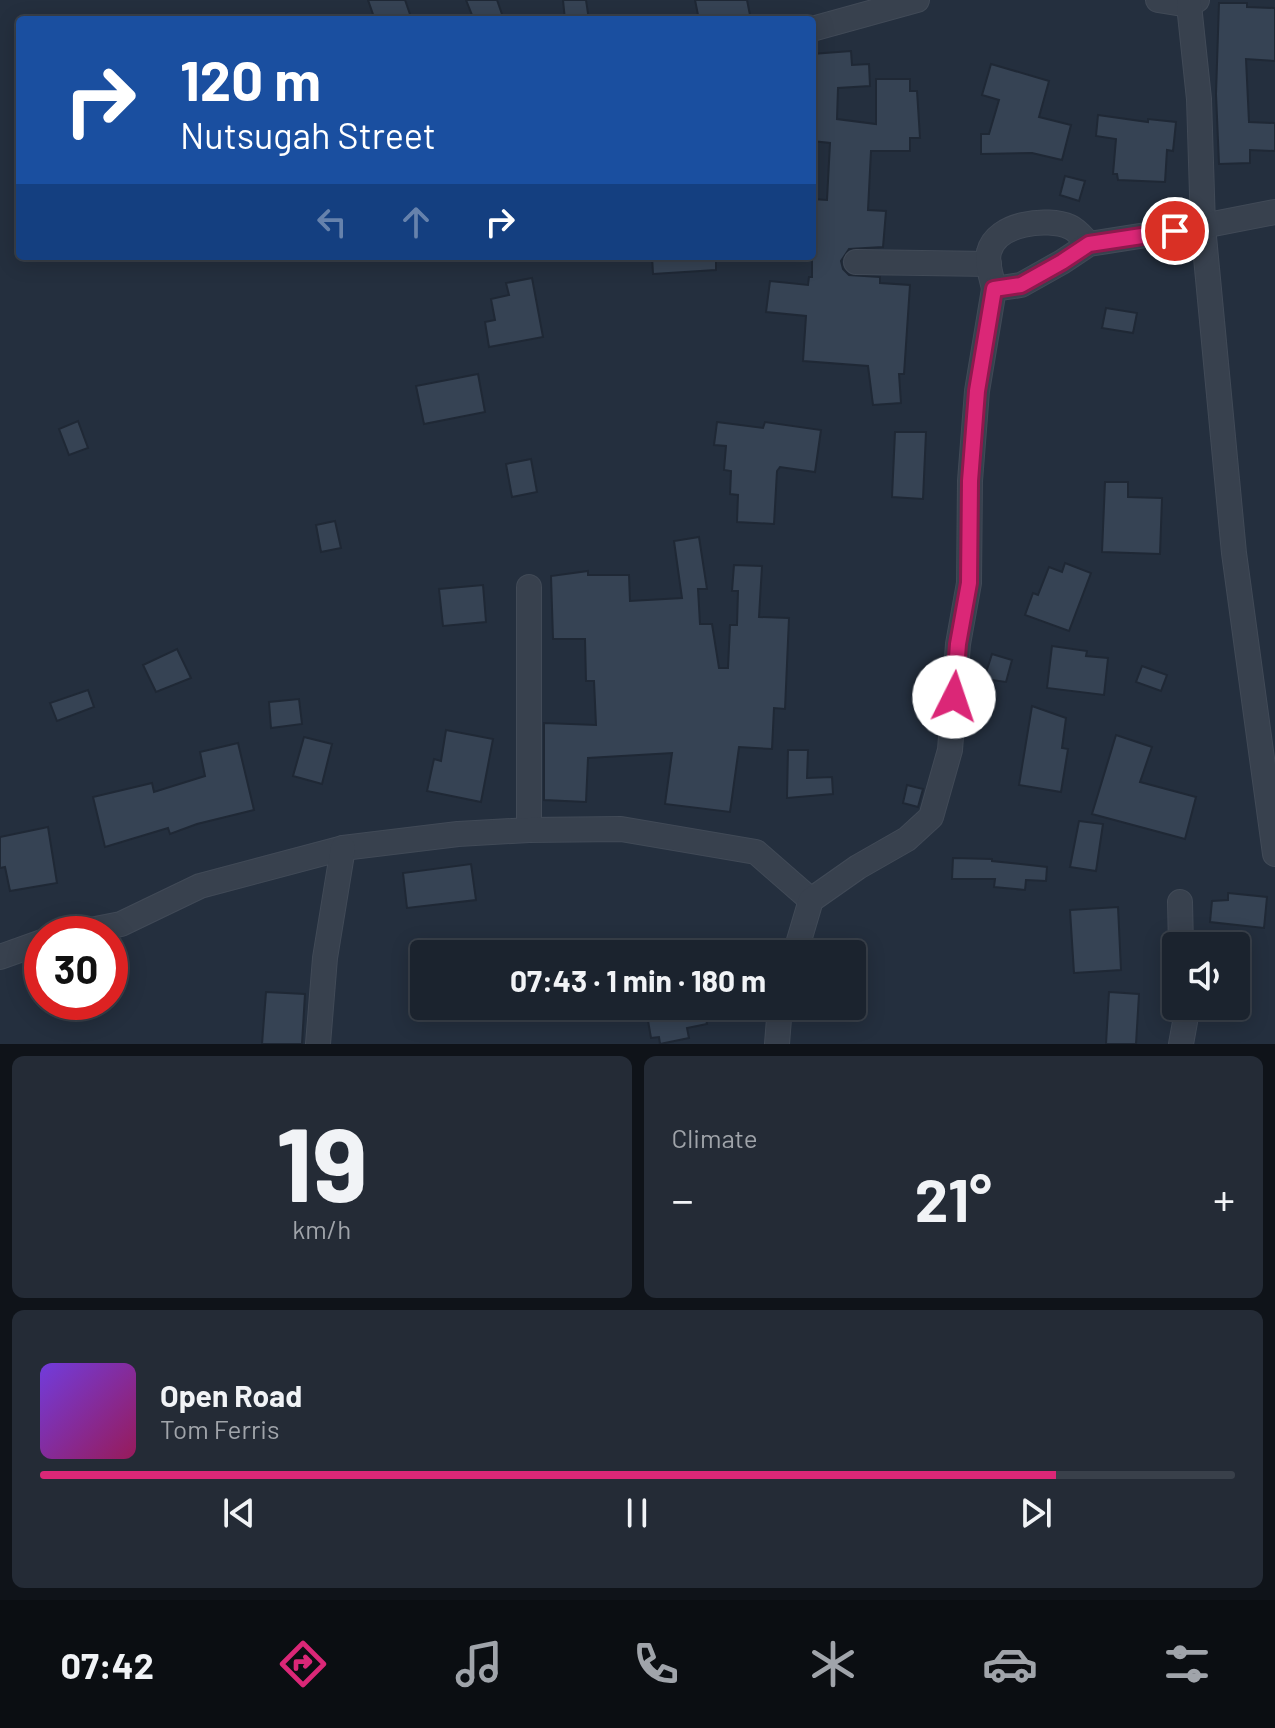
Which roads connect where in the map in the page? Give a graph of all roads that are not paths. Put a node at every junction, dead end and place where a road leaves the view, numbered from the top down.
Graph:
1 (917, 0) edge
2 (1158, 0) edge
3 (1193, 2) edge
4 (816, 28) edge
5 (1275, 212) edge
6 (1203, 226) junction
7 (1089, 244) junction
8 (856, 262) dead end
9 (989, 264) junction
10 (994, 289) junction
11 (529, 587) dead end
12 (529, 830) junction
13 (1274, 847) edge
14 (343, 848) junction
15 (811, 900) junction
16 (1180, 902) dead end
17 (128, 921) edge
18 (1181, 932) edge
19 (799, 940) edge
20 (24, 948) edge
21 (0, 957) edge
22 (779, 1020) edge
23 (1185, 1020) edge
24 (318, 1044) edge
25 (777, 1044) edge
26 (1181, 1044) edge

1 - 4 street
2 - 3 street
3 - 6 street
5 - 6 street
6 - 7 street
6 - 13 street
7 - 9 street
7 - 10 street
8 - 9 street
9 - 10 street
10 - 15 street
11 - 12 street
12 - 14 street
12 - 15 street
14 - 17 street
14 - 24 street
15 - 19 street
16 - 18 street
20 - 21 street
22 - 25 street
23 - 26 street

